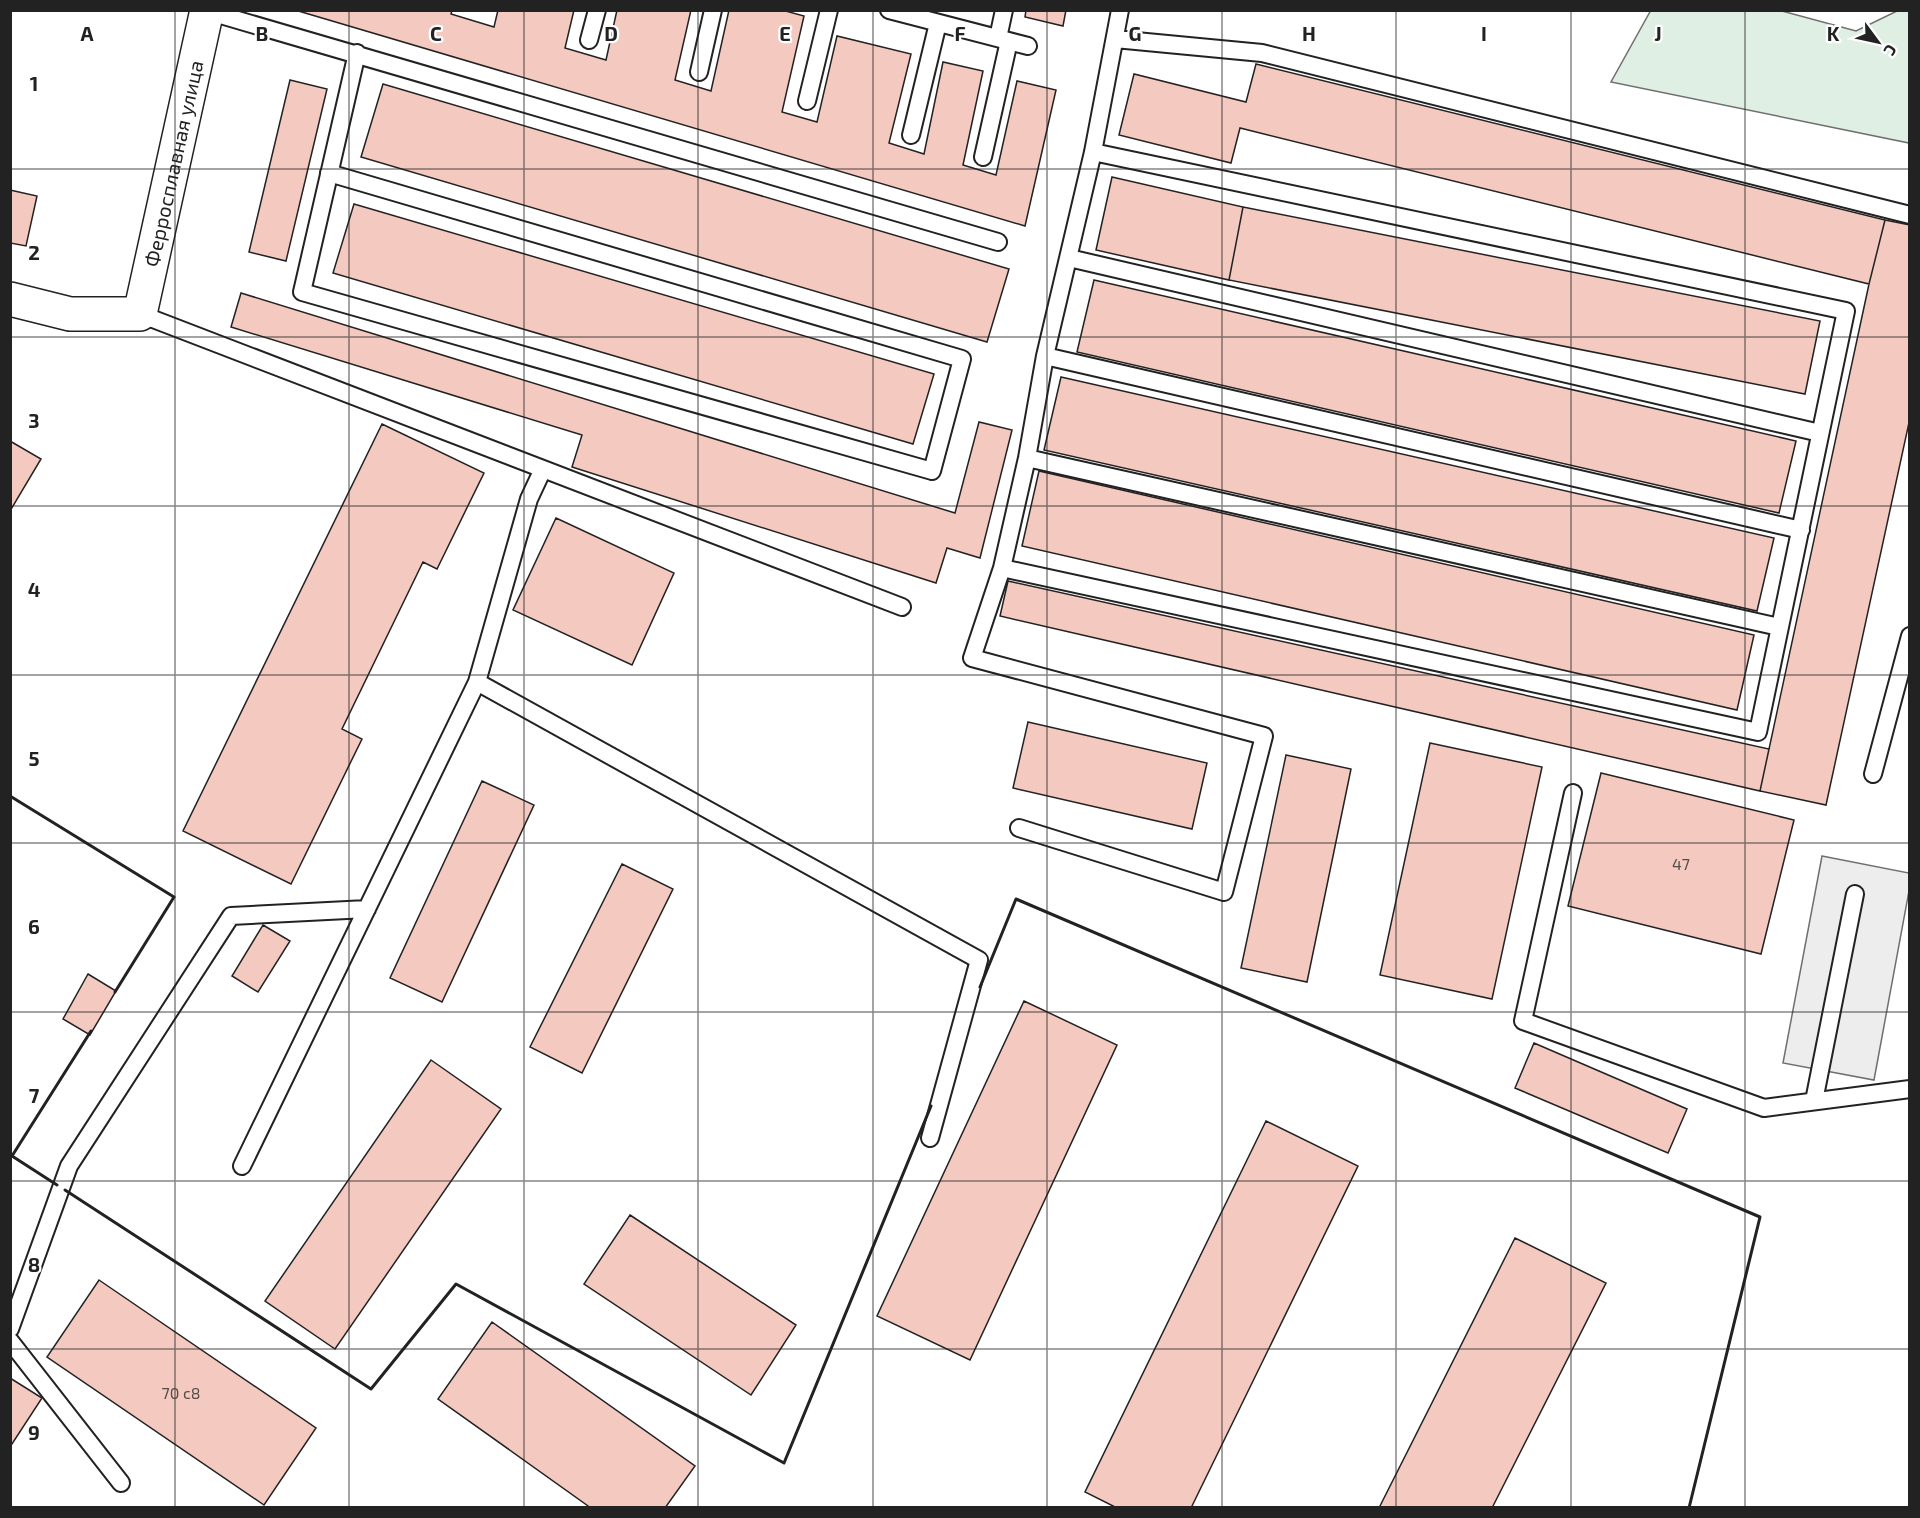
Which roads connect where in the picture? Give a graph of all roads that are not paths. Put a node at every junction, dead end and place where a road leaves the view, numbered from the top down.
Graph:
1 (597, 10) edge
2 (713, 10) edge
3 (829, 10) edge
4 (889, 10) edge
5 (1004, 10) edge
6 (1120, 10) edge
7 (207, 11) edge
8 (938, 23) junction
9 (1004, 39) junction
10 (1115, 39) junction
11 (589, 40) dead end
12 (1028, 46) dead end
13 (357, 53) junction
14 (699, 72) dead end
15 (807, 101) dead end
16 (910, 135) dead end
17 (1093, 152) junction
18 (983, 157) dead end
19 (329, 173) junction
20 (1910, 215) edge
21 (998, 242) dead end
22 (1069, 258) junction
23 (10, 299) edge
24 (140, 314) junction
25 (1046, 356) junction
26 (1820, 433) junction
27 (1027, 458) junction
28 (543, 469) junction
29 (1801, 530) junction
30 (1002, 568) junction
31 (902, 607) dead end
32 (1779, 627) junction
33 (1910, 636) edge
34 (477, 682) junction
35 (1873, 774) dead end
36 (1573, 793) dead end
37 (1019, 828) dead end
38 (1855, 894) dead end
39 (366, 909) junction
40 (1910, 1089) edge
41 (1814, 1101) junction
42 (930, 1138) dead end
43 (242, 1166) dead end
44 (10, 1329) edge
45 (10, 1341) edge
46 (121, 1483) dead end

1 - 11 lane
2 - 14 lane
3 - 15 lane
4 - 8 lane
5 - 9 lane
6 - 10 lane
7 - 13 lane
7 - 24 street, Ферросплавная улица
8 - 9 lane
8 - 16 lane
9 - 12 lane
9 - 18 lane
10 - 17 lane
10 - 20 lane
13 - 19 lane
13 - 21 lane
17 - 22 lane
17 - 26 lane
19 - 19 lane
22 - 25 lane
22 - 26 lane
23 - 24 street
24 - 28 lane
25 - 27 lane
25 - 29 lane
26 - 29 lane
27 - 30 lane
27 - 32 lane
28 - 31 lane
28 - 34 lane
29 - 32 lane
30 - 32 lane
30 - 37 lane
33 - 35 lane
34 - 39 lane
34 - 42 lane
36 - 41 lane
38 - 41 lane
39 - 43 lane
39 - 44 lane
40 - 41 lane
45 - 46 lane

